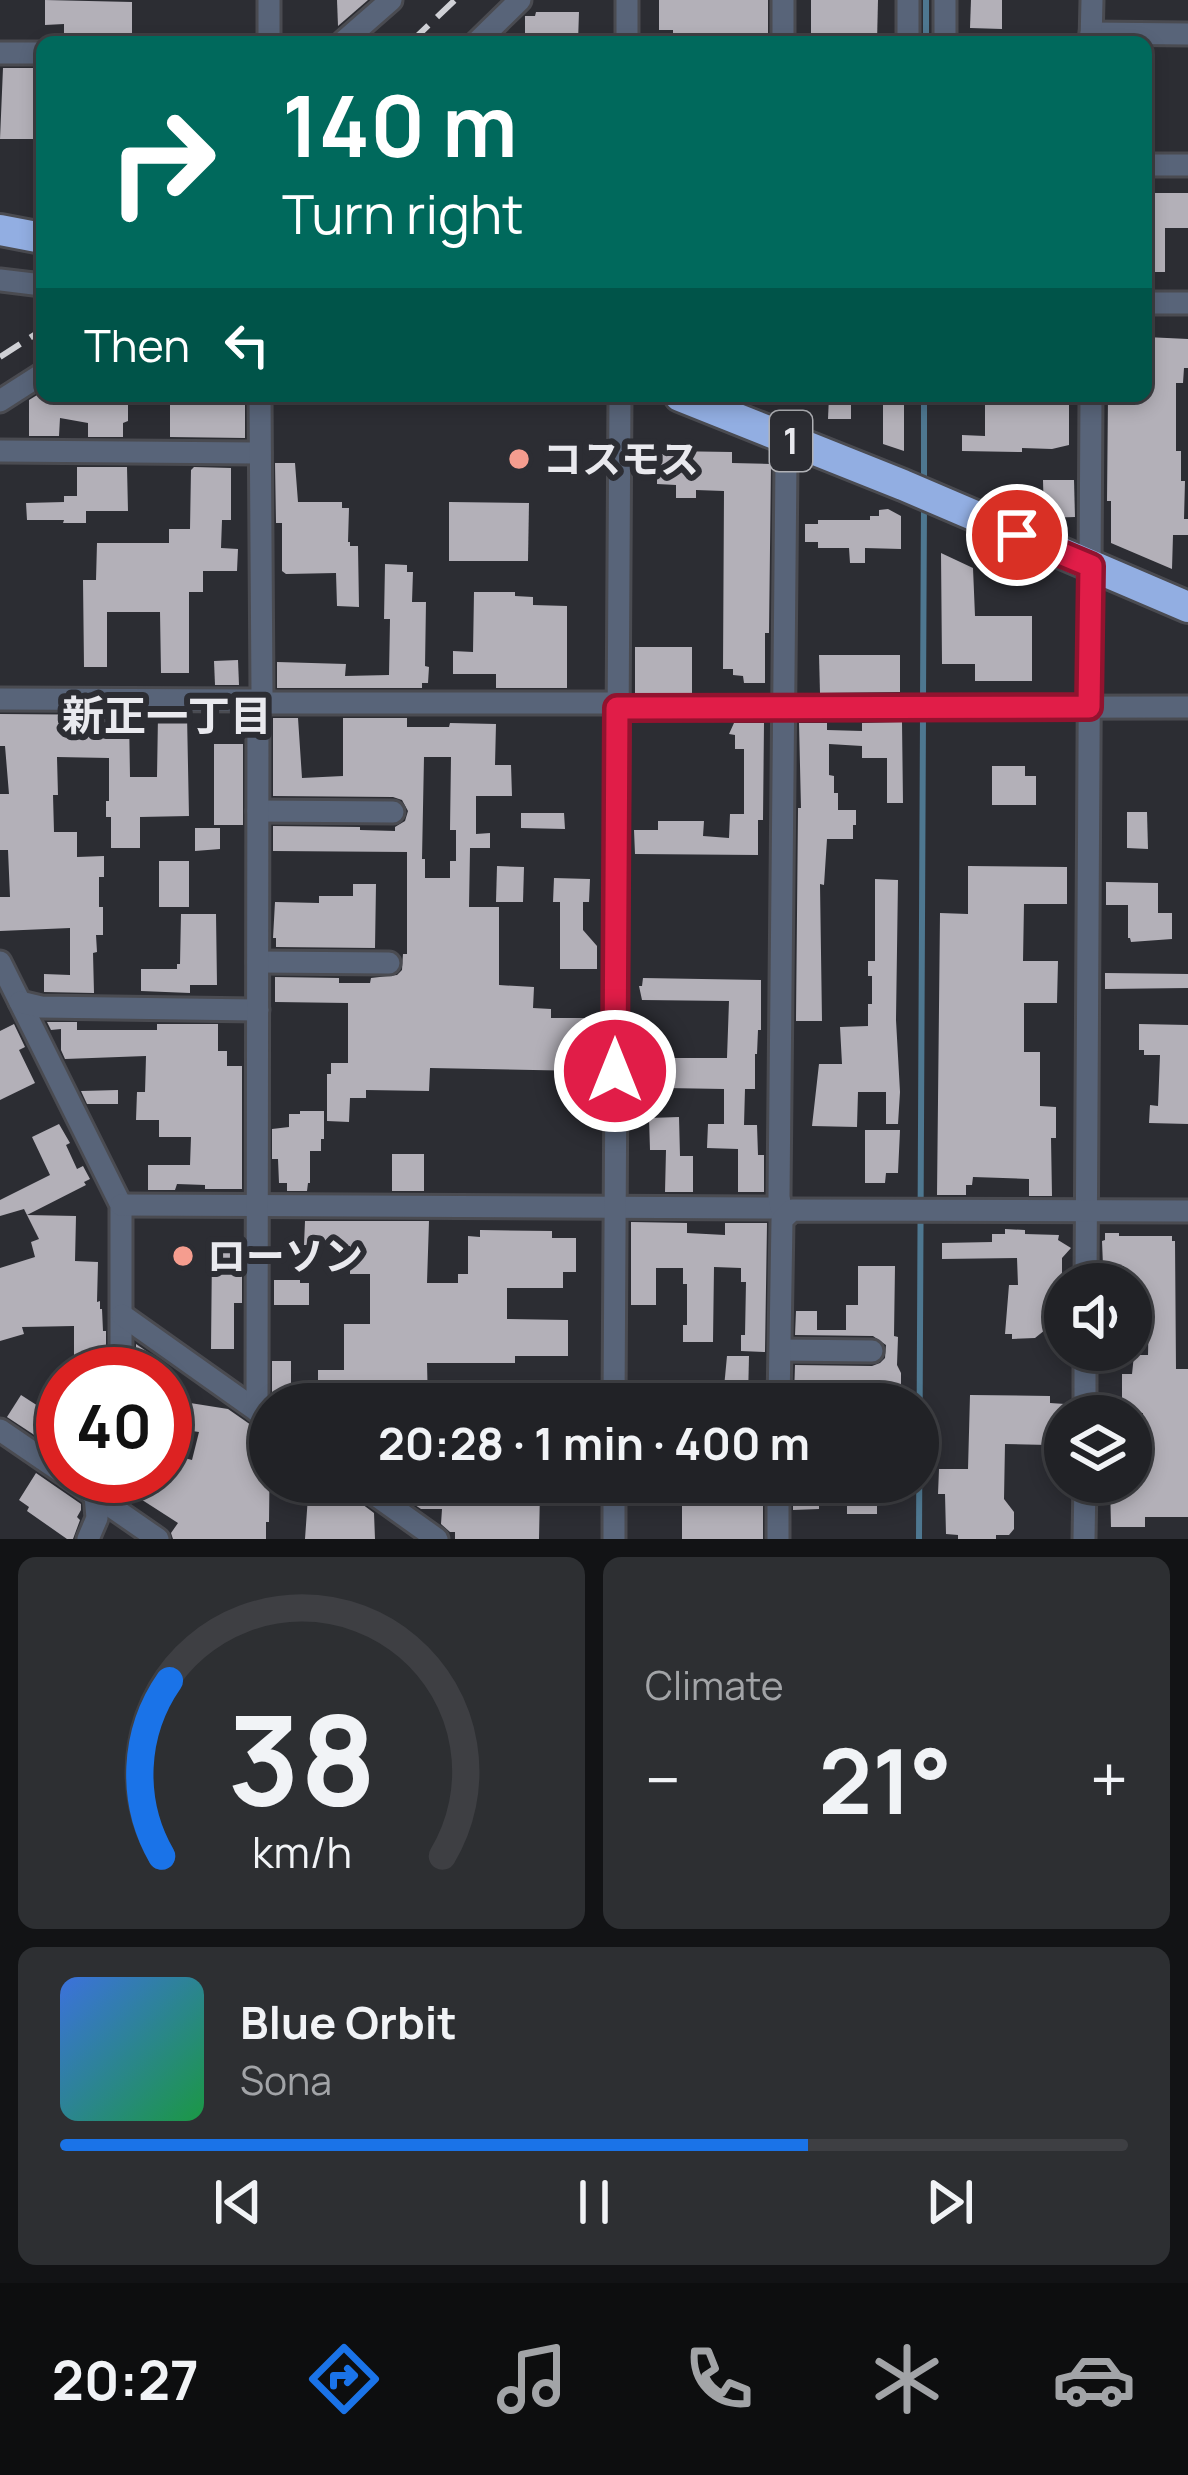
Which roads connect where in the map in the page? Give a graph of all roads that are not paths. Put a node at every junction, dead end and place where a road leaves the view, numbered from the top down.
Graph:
1 (269, 0) edge
2 (391, 0) edge
3 (520, 0) edge
4 (627, 0) edge
5 (783, 0) edge
6 (908, 0) edge
7 (945, 0) edge
8 (1092, 0) edge
9 (1188, 34) edge
10 (269, 36) edge
11 (350, 36) edge
12 (484, 36) edge
13 (627, 36) edge
14 (783, 36) edge
15 (908, 36) edge
16 (945, 36) edge
17 (1091, 36) edge
18 (1140, 36) edge
19 (0, 53) edge
20 (36, 53) edge
21 (1152, 165) edge
22 (1188, 165) edge
23 (0, 230) edge
24 (36, 237) edge
25 (0, 280) edge
26 (36, 284) edge
27 (1152, 303) edge
28 (1188, 303) edge
29 (36, 378) edge
30 (0, 401) edge
31 (260, 402) edge
32 (620, 402) edge
33 (695, 402) edge
34 (1090, 402) edge
35 (791, 441) junction
36 (0, 451) edge
37 (260, 453) junction
38 (1091, 566) junction
39 (1188, 607) edge
40 (0, 699) edge
41 (258, 701) junction
42 (617, 705) junction
43 (783, 706) junction
44 (1089, 707) junction
45 (1188, 707) edge
46 (258, 811) junction
47 (393, 812) dead end
48 (0, 962) edge
49 (258, 962) junction
50 (389, 963) dead end
51 (20, 1002) junction
52 (258, 1010) junction
53 (121, 1205) junction
54 (259, 1206) junction
55 (614, 1207) junction
56 (785, 1211) junction
57 (1086, 1211) junction
58 (1188, 1211) edge
59 (1086, 1263) edge
60 (122, 1315) junction
61 (121, 1347) edge
62 (781, 1350) junction
63 (872, 1352) dead end
64 (262, 1383) edge
65 (614, 1383) edge
66 (780, 1383) edge
67 (249, 1405) edge
68 (0, 1430) edge
69 (36, 1455) edge
70 (97, 1503) edge
71 (117, 1503) edge
72 (386, 1503) edge
73 (614, 1503) edge
74 (778, 1503) edge
75 (1085, 1503) edge
76 (88, 1539) edge
77 (158, 1539) edge
78 (437, 1539) edge
79 (614, 1539) edge
80 (778, 1539) edge
81 (1084, 1539) edge

1 - 10 street
2 - 11 street
3 - 12 street
4 - 13 street
5 - 14 street
6 - 15 street
7 - 16 street
8 - 17 street
9 - 18 street
19 - 20 street
21 - 22 street
23 - 24 highway
25 - 26 street
27 - 28 street
29 - 30 street
31 - 37 street
32 - 42 street
33 - 35 highway, 1
34 - 38 street
35 - 38 highway, 1
35 - 43 street
36 - 37 street
37 - 41 street
38 - 39 highway, 1
38 - 44 street
40 - 41 street
41 - 42 street
41 - 46 street
42 - 43 street
42 - 55 street
43 - 44 street
43 - 56 street
44 - 45 street
44 - 57 street
46 - 47 street
46 - 49 street
48 - 51 street
49 - 50 street
49 - 52 street
51 - 52 street
51 - 53 street
52 - 54 street
53 - 54 street
53 - 60 street
54 - 55 street
54 - 64 street
55 - 56 street
55 - 65 street
56 - 57 street
56 - 62 street
57 - 58 street
57 - 59 street
60 - 61 street
60 - 67 street
62 - 63 street
62 - 66 street
68 - 69 street
70 - 76 street
71 - 77 street
72 - 78 street
73 - 79 street
74 - 80 street
75 - 81 street

